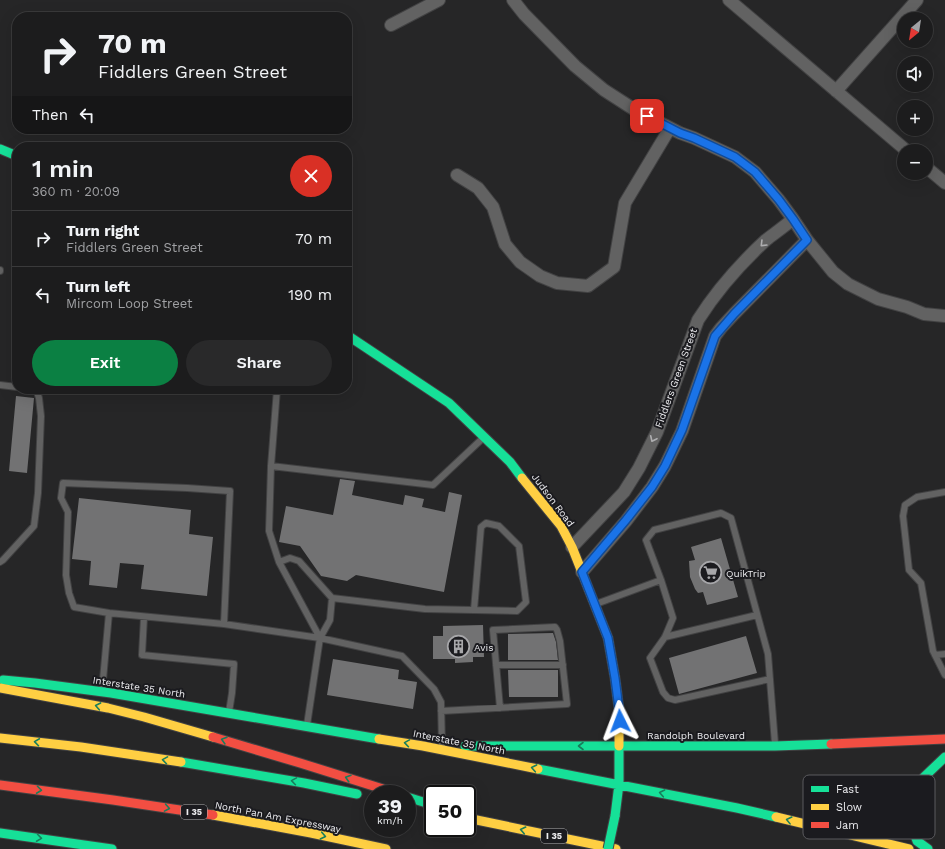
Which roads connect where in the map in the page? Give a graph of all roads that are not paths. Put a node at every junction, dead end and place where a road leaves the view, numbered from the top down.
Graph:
1 (439, 0) edge
2 (513, 0) edge
3 (729, 0) edge
4 (917, 0) edge
5 (391, 25) dead end
6 (836, 91) junction
7 (670, 128) junction
8 (899, 144) edge
9 (0, 149) edge
10 (12, 154) edge
11 (933, 173) edge
12 (457, 175) dead end
13 (945, 183) edge
14 (793, 219) junction
15 (807, 240) junction
16 (945, 316) edge
17 (352, 338) edge
18 (0, 385) edge
19 (12, 386) edge
20 (38, 394) edge
21 (277, 394) edge
22 (484, 437) junction
23 (271, 466) junction
24 (945, 492) edge
25 (572, 547) junction
26 (0, 562) edge
27 (279, 562) junction
28 (582, 572) junction
29 (661, 580) junction
30 (332, 598) junction
31 (595, 604) junction
32 (474, 610) junction
33 (109, 613) junction
34 (757, 615) junction
35 (144, 617) junction
36 (224, 624) junction
37 (665, 637) junction
38 (320, 638) junction
39 (945, 654) edge
40 (935, 655) junction
41 (496, 665) junction
42 (563, 665) junction
43 (945, 675) edge
44 (770, 679) junction
45 (0, 680) edge
46 (0, 688) edge
47 (102, 692) junction
48 (500, 708) junction
49 (441, 711) junction
50 (228, 713) junction
51 (307, 726) junction
52 (0, 738) edge
53 (945, 739) edge
54 (423, 746) junction
55 (442, 746) junction
56 (775, 746) junction
57 (620, 747) junction
58 (945, 757) edge
59 (926, 775) edge
60 (619, 784) junction
61 (0, 785) edge
62 (370, 785) edge
63 (364, 795) edge
64 (476, 819) edge
65 (803, 824) edge
66 (0, 833) edge
67 (867, 839) edge
68 (917, 839) edge
69 (112, 849) edge
70 (386, 849) edge
71 (608, 849) edge
72 (616, 849) edge
73 (909, 849) edge
74 (928, 849) edge

1 - 5 street
2 - 7 street
3 - 6 street
4 - 6 street
6 - 8 street
7 - 12 street
7 - 14 street
9 - 10 main road
11 - 13 street
14 - 15 street
14 -> 25 street, Fiddlers Green Street
15 - 16 street
15 - 28 street
17 - 22 main road, Judson Road
18 - 19 lane
20 - 26 lane
21 - 23 lane
22 - 23 lane
22 - 25 main road, Judson Road
23 - 27 lane
24 - 40 lane
25 - 28 main road, Judson Road
27 - 30 lane
27 - 38 lane
28 - 31 main road, Judson Road
29 - 31 lane
29 - 34 lane
29 - 37 lane
30 - 32 lane
30 - 38 lane
31 - 57 main road, Judson Road
32 - 32 lane
33 - 35 lane
33 - 36 lane
33 - 47 lane
34 - 37 lane
34 - 44 lane
35 - 36 lane
35 - 50 lane
36 - 38 lane
37 - 44 lane
38 - 49 lane
38 - 51 lane
39 - 40 lane
40 - 43 lane
41 - 42 lane
41 - 42 lane
41 - 48 lane
42 - 48 lane
44 - 56 lane
45 - 47 main road, Interstate 35 North
62 -> 46 main road
47 - 50 main road, Interstate 35 North
48 - 49 lane
49 - 55 lane
50 - 51 main road, Interstate 35 North
54 -> 51 main road, Interstate 35 North
63 -> 52 main road
53 - 56 main road, Randolph Boulevard
54 - 55 main road, Randolph Boulevard
60 -> 54 main road, Interstate 35 North
57 -> 55 main road, Randolph Boulevard
56 - 57 main road, Randolph Boulevard
57 - 60 main road, Judson Road
58 - 59 main road
65 -> 60 main road, Interstate 35 North
60 - 71 main road, Judson Road, bridge
61 -> 70 main road, North Pan Am Expressway / I 35
72 -> 64 main road, I 35
66 -> 69 main road
73 -> 67 main road, Interstate 35 North
68 - 74 main road

